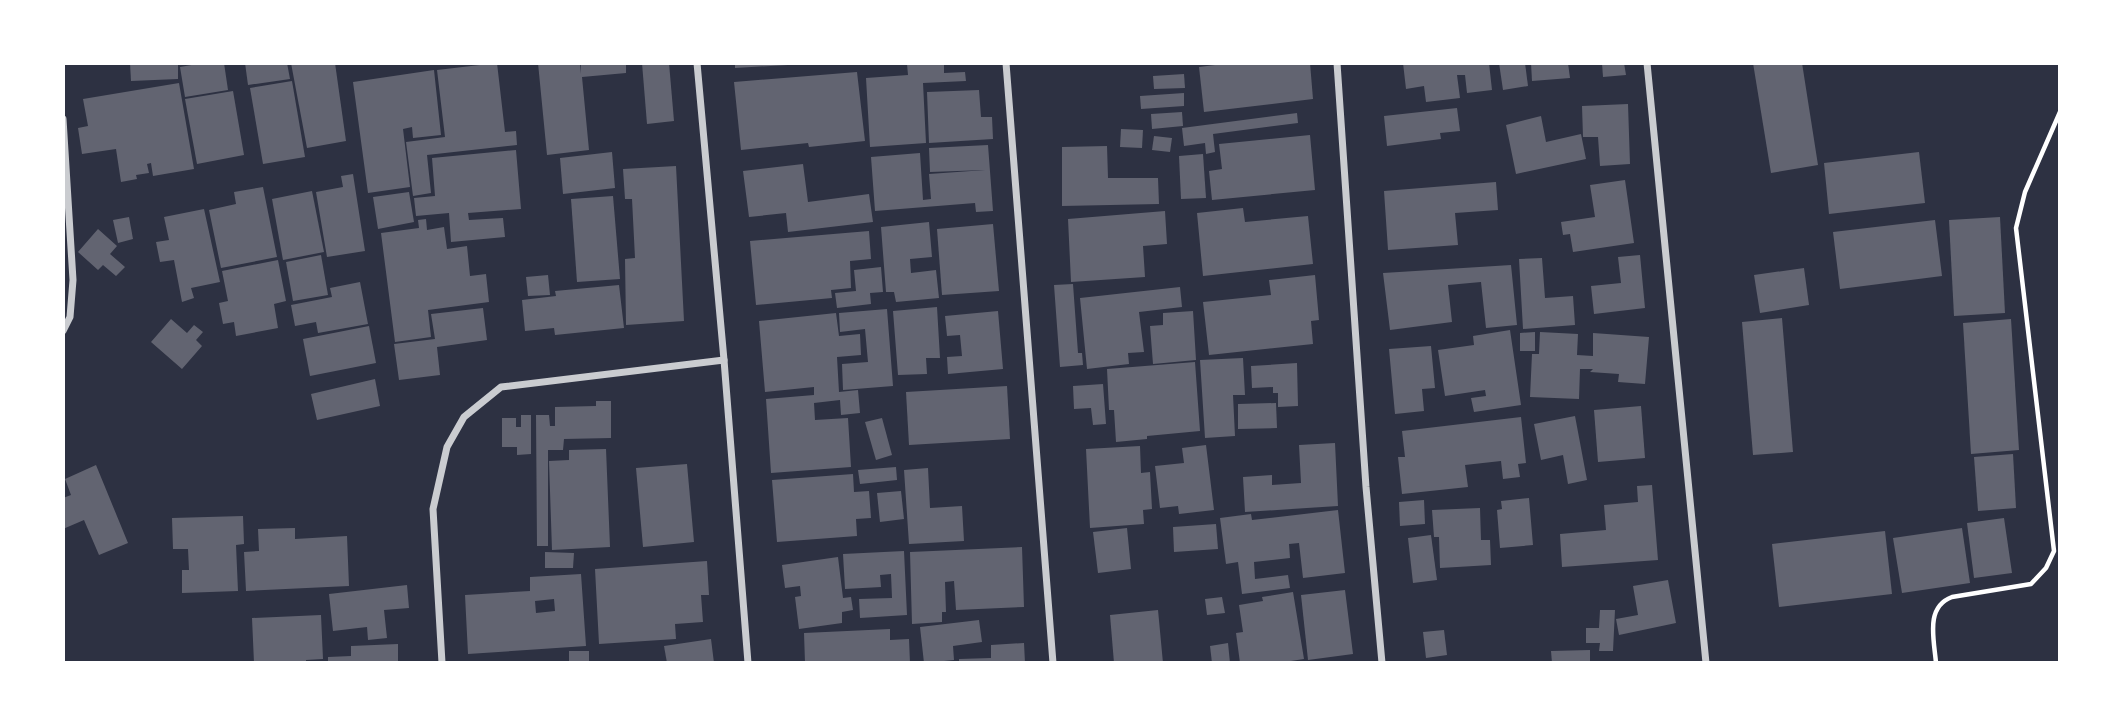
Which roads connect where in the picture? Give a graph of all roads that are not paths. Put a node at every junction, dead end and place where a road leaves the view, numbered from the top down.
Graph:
1 (697, 63) edge
2 (1006, 63) edge
3 (1337, 63) edge
4 (1647, 63) edge
5 (63, 119) edge
6 (63, 331) edge
7 (724, 360) junction
8 (442, 663) edge
9 (748, 663) edge
10 (1053, 663) edge
11 (1382, 663) edge
12 (1706, 663) edge

1 - 7 street
2 - 10 street
3 - 11 street
4 - 12 street
5 - 6 street
7 - 8 street
7 - 9 street

